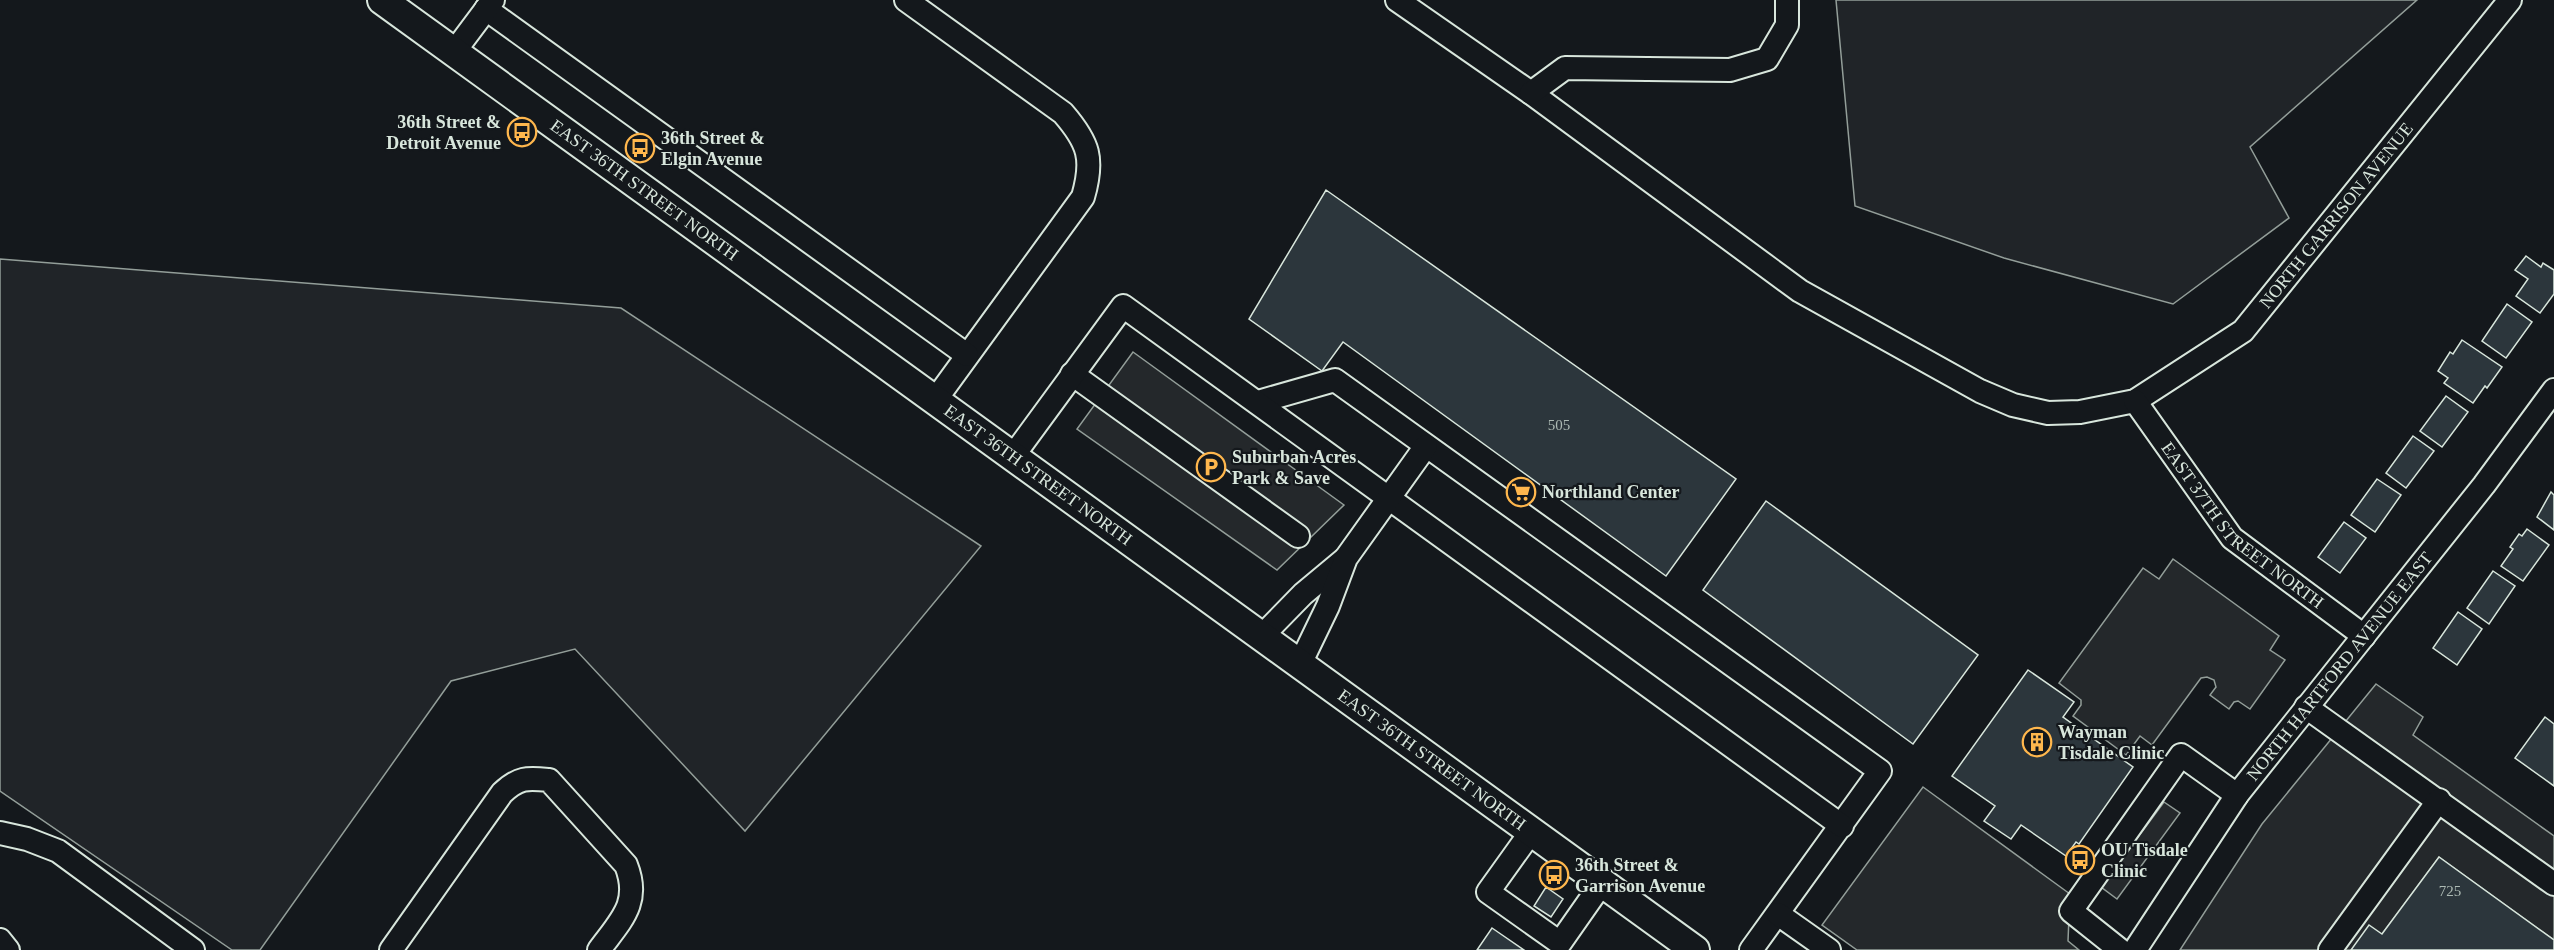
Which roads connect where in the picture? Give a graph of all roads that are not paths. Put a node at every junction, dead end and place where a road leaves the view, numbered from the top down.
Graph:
1 (382, 0) edge
2 (906, 0) edge
3 (1397, 0) edge
4 (1787, 0) edge
5 (2510, 0) edge
6 (490, 4) edge
7 (454, 52) junction
8 (1531, 93) junction
9 (967, 355) junction
10 (1072, 374) junction
11 (2554, 390) edge
12 (936, 399) junction
13 (2135, 401) junction
14 (1258, 402) junction
15 (1426, 446) junction
16 (1013, 456) junction
17 (1388, 499) junction
18 (1298, 536) dead end
19 (1346, 558) junction
20 (2364, 636) junction
21 (1261, 637) junction
22 (1300, 664) junction
23 (2306, 707) junction
24 (2237, 795) junction
25 (2439, 800) junction
26 (1842, 826) junction
27 (1531, 831) junction
28 (0, 833) edge
29 (1602, 883) junction
30 (2554, 884) edge
31 (1778, 914) junction
32 (0, 940) edge
33 (8, 950) edge
34 (193, 950) edge
35 (391, 950) edge
36 (599, 950) edge
37 (1695, 950) edge
38 (1751, 950) edge
39 (1829, 950) edge
40 (2120, 950) edge
41 (2135, 950) edge
42 (2330, 950) edge

1 - 7 main road, EAST 36TH STREET NORTH
2 - 9 street
3 - 8 street
4 - 8 street
5 - 13 street, NORTH GARRISON AVENUE
6 - 7 street
6 - 9 street
7 - 12 main road, EAST 36TH STREET NORTH
8 - 13 street
9 - 12 street
10 - 14 street
10 - 16 street
10 - 18 street
11 - 20 street, NORTH HARTFORD AVENUE EAST
12 - 16 main road, EAST 36TH STREET NORTH
13 - 20 street, EAST 37TH STREET NORTH
14 - 15 street
14 - 17 street
15 - 17 street
15 - 26 street
16 - 21 main road, EAST 36TH STREET NORTH
17 - 19 street
17 - 26 street
19 - 21 street
19 - 22 street
20 - 23 street, NORTH HARTFORD AVENUE EAST
21 - 22 main road, EAST 36TH STREET NORTH
22 - 27 main road, EAST 36TH STREET NORTH
23 - 24 street, NORTH HARTFORD AVENUE EAST
23 - 25 street
24 - 40 street
24 - 41 street, NORTH HARTFORD AVENUE EAST
25 - 30 street
25 - 42 street
26 - 31 street
27 - 29 main road, EAST 36TH STREET NORTH
27 - 29 street
28 - 34 street
29 - 37 main road, EAST 36TH STREET NORTH
31 - 38 street
31 - 39 street
32 - 33 street
35 - 36 street

